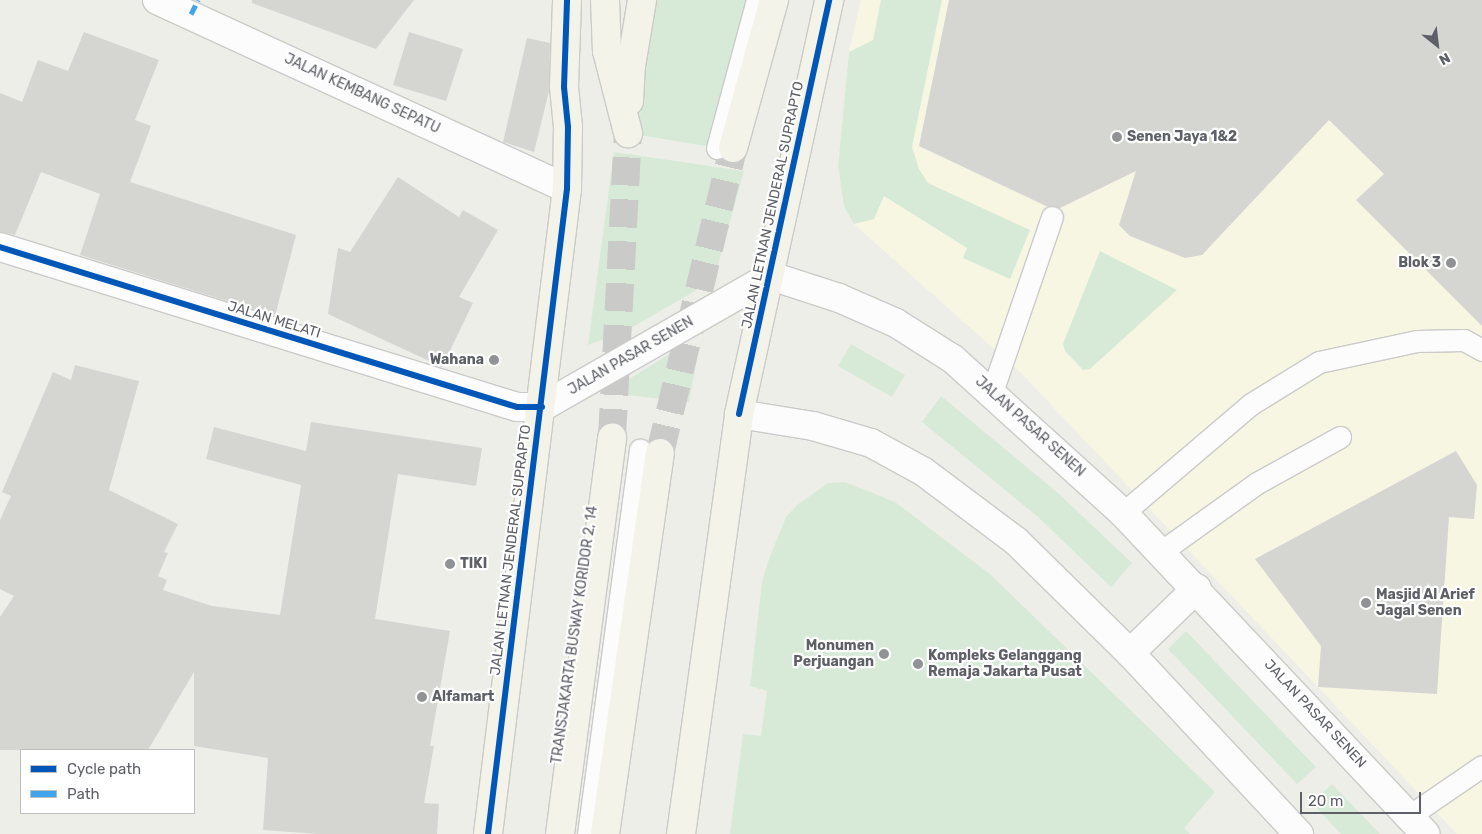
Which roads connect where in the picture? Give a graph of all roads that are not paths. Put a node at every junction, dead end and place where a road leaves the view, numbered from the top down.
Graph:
1 (157, 0) edge
2 (567, 0) edge
3 (605, 0) edge
4 (610, 0) edge
5 (642, 0) edge
6 (757, 0) edge
7 (774, 0) edge
8 (829, 0) edge
9 (194, 7) edge
10 (608, 50) junction
11 (725, 148) joint
12 (567, 189) junction
13 (1052, 216) dead end
14 (0, 247) edge
15 (771, 276) junction
16 (1482, 350) edge
17 (992, 392) junction
18 (542, 407) junction
19 (739, 414) junction
20 (607, 437) joint
21 (1340, 437) dead end
22 (650, 451) joint
23 (1123, 513) junction
24 (1162, 551) junction
25 (1197, 588) junction
26 (1130, 653) junction
27 (1482, 766) edge
28 (1417, 825) edge
29 (488, 834) edge
30 (547, 834) edge
31 (560, 834) edge
32 (588, 834) edge
33 (605, 834) edge
34 (681, 834) edge
35 (1299, 834) edge

1 - 9 main road, JALAN KEMBANG SEPATU
2 - 12 main road, JALAN LETNAN JENDERAL SUPRAPTO
3 - 10 main road
4 - 10 lane
5 - 10 main road
6 - 11 lane
7 - 11 main road
8 - 15 main road, JALAN LETNAN JENDERAL SUPRAPTO
9 - 12 main road, JALAN KEMBANG SEPATU
12 - 18 main road, JALAN LETNAN JENDERAL SUPRAPTO
13 - 17 lane
14 - 18 main road, JALAN MELATI
15 - 17 main road, JALAN PASAR SENEN
15 - 18 main road, JALAN PASAR SENEN
15 - 19 main road, JALAN LETNAN JENDERAL SUPRAPTO
16 - 23 lane
17 - 23 main road, JALAN PASAR SENEN
18 - 29 main road, JALAN LETNAN JENDERAL SUPRAPTO
19 - 26 main road
19 - 34 main road, JALAN LETNAN JENDERAL SUPRAPTO
20 - 30 lane, TRANSJAKARTA BUSWAY KORIDOR 2, 14
20 - 31 main road
21 - 24 lane
22 - 32 lane
22 - 33 main road
23 - 24 main road, JALAN PASAR SENEN
24 - 25 main road, JALAN PASAR SENEN
25 - 26 main road
25 - 28 main road, JALAN PASAR SENEN
26 - 35 main road
27 - 28 lane

